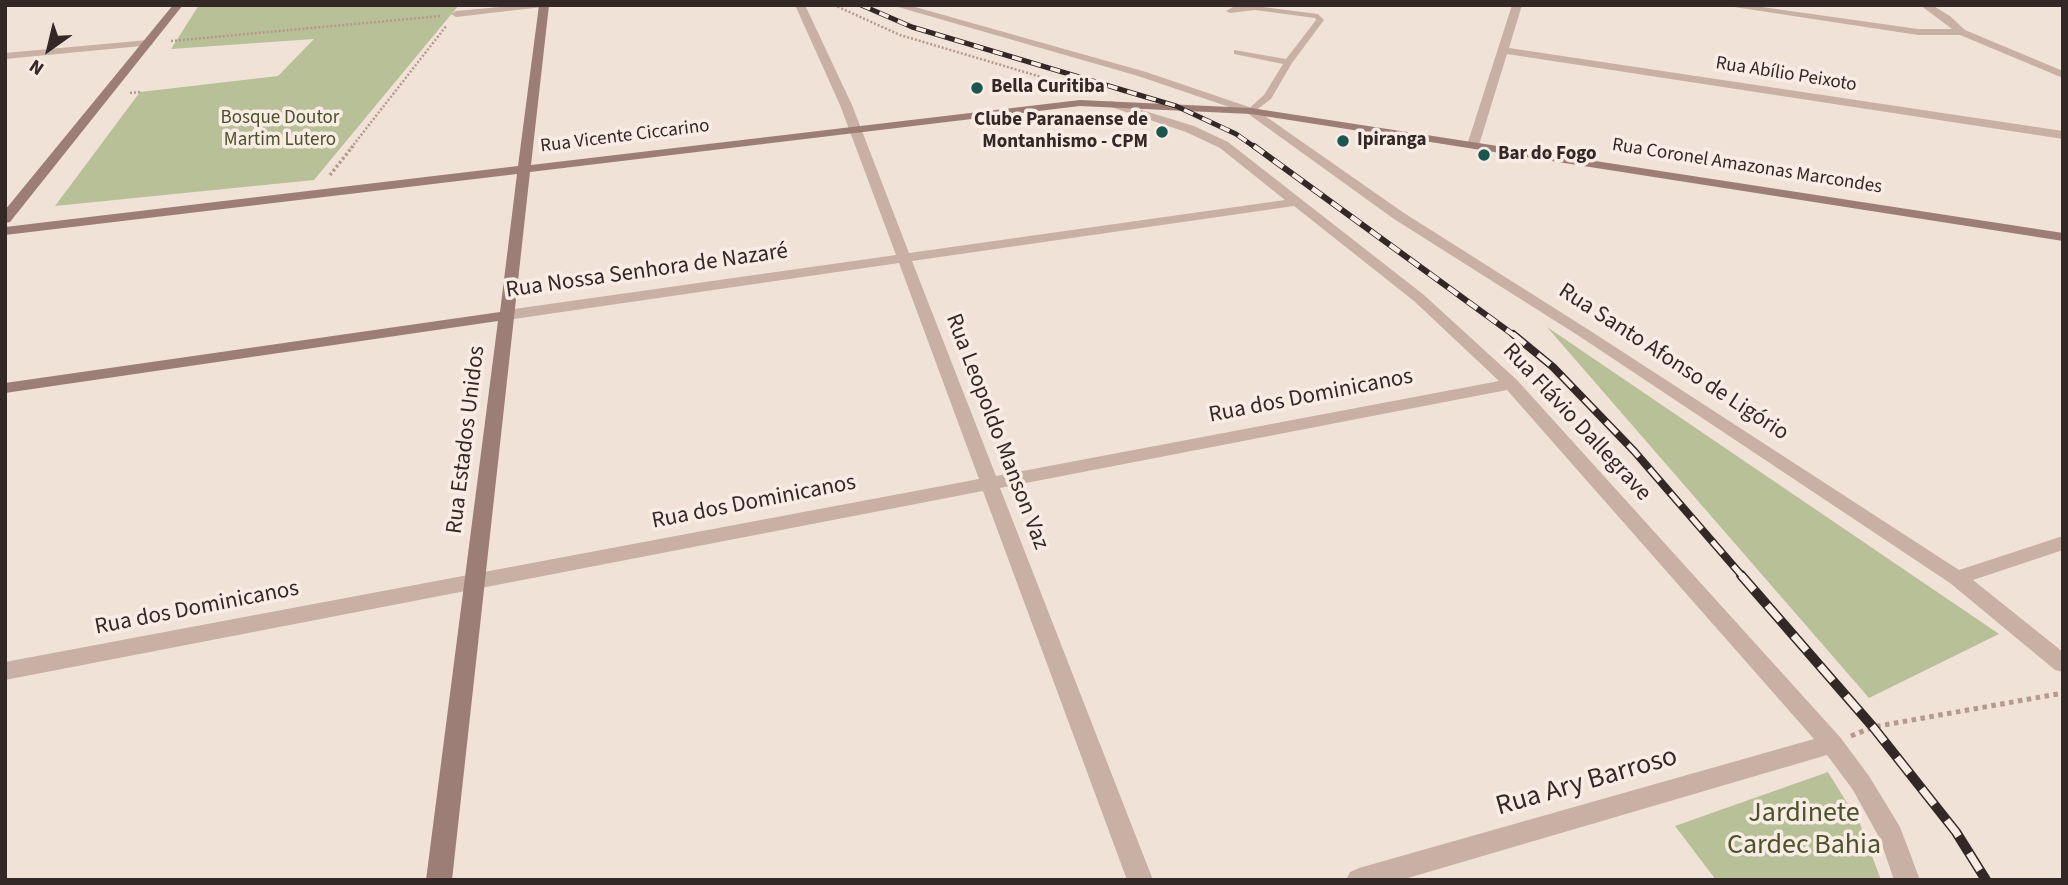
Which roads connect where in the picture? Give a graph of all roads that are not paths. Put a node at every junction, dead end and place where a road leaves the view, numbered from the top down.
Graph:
1 (178, 5) edge
2 (800, 5) edge
3 (896, 5) edge
4 (1517, 5) edge
5 (1726, 5) edge
6 (1925, 5) edge
7 (548, 6) edge
8 (1230, 11) dead end
9 (456, 14) road end
10 (1961, 32) junction
11 (148, 43) junction
12 (1504, 50) junction
13 (1237, 52) dead end
14 (5, 56) edge
15 (1288, 62) junction
16 (2063, 75) edge
17 (1112, 104) junction
18 (1251, 111) junction
19 (855, 129) junction
20 (2063, 135) edge
21 (1473, 145) junction
22 (524, 169) junction
23 (1296, 202) junction
24 (5, 219) edge
25 (5, 231) edge
26 (2062, 238) edge
27 (904, 257) junction
28 (507, 315) junction
29 (1511, 384) junction
30 (5, 388) edge
31 (989, 482) junction
32 (2063, 543) edge
33 (1957, 578) junction
34 (475, 581) junction
35 (2063, 664) edge
36 (5, 671) edge
37 (1832, 744) junction
38 (439, 880) edge
39 (1140, 880) edge
40 (1359, 880) edge
41 (1908, 880) edge

1 - 11 street
2 - 19 street, Rua Leopoldo Manson Vaz
3 - 18 street, Rua Coronel Amazonas Marcondes
4 - 12 street
5 - 10 street
6 - 10 street
7 - 9 street
7 - 22 street, Rua Estados Unidos
8 - 15 lane
10 - 16 street
11 - 14 street
11 - 24 street
12 - 20 street, Rua Abílio Peixoto
12 - 21 street
13 - 15 lane
15 - 18 lane
17 - 18 street, Rua Vicente Ciccarino
17 - 19 street, Rua Vicente Ciccarino
17 - 23 street, Rua Flávio Dallegrave
18 - 21 street, Rua Coronel Amazonas Marcondes
18 - 33 street, Rua Santo Afonso de Ligório
19 - 22 street, Rua Vicente Ciccarino
19 - 27 street, Rua Leopoldo Manson Vaz
21 - 26 street, Rua Coronel Amazonas Marcondes
22 - 25 street, Rua Vicente Ciccarino
22 - 28 street, Rua Estados Unidos
23 - 27 street, Rua Nossa Senhora de Nazaré
23 - 29 street, Rua Flávio Dallegrave
27 - 28 street, Rua Nossa Senhora de Nazaré
27 - 31 street, Rua Leopoldo Manson Vaz
28 - 30 street, Rua Nossa Senhora de Nazaré
28 - 34 street, Rua Estados Unidos
29 - 31 street, Rua dos Dominicanos
29 - 37 street, Rua Flávio Dallegrave
31 - 34 street, Rua dos Dominicanos
31 - 39 street, Rua Leopoldo Manson Vaz
32 - 33 street
33 - 35 street, Rua Santo Afonso de Ligório
34 - 36 street, Rua dos Dominicanos
34 - 38 street, Rua Estados Unidos
37 - 40 street, Rua Ary Barroso
37 - 41 street, Rua Flávio Dallegrave

